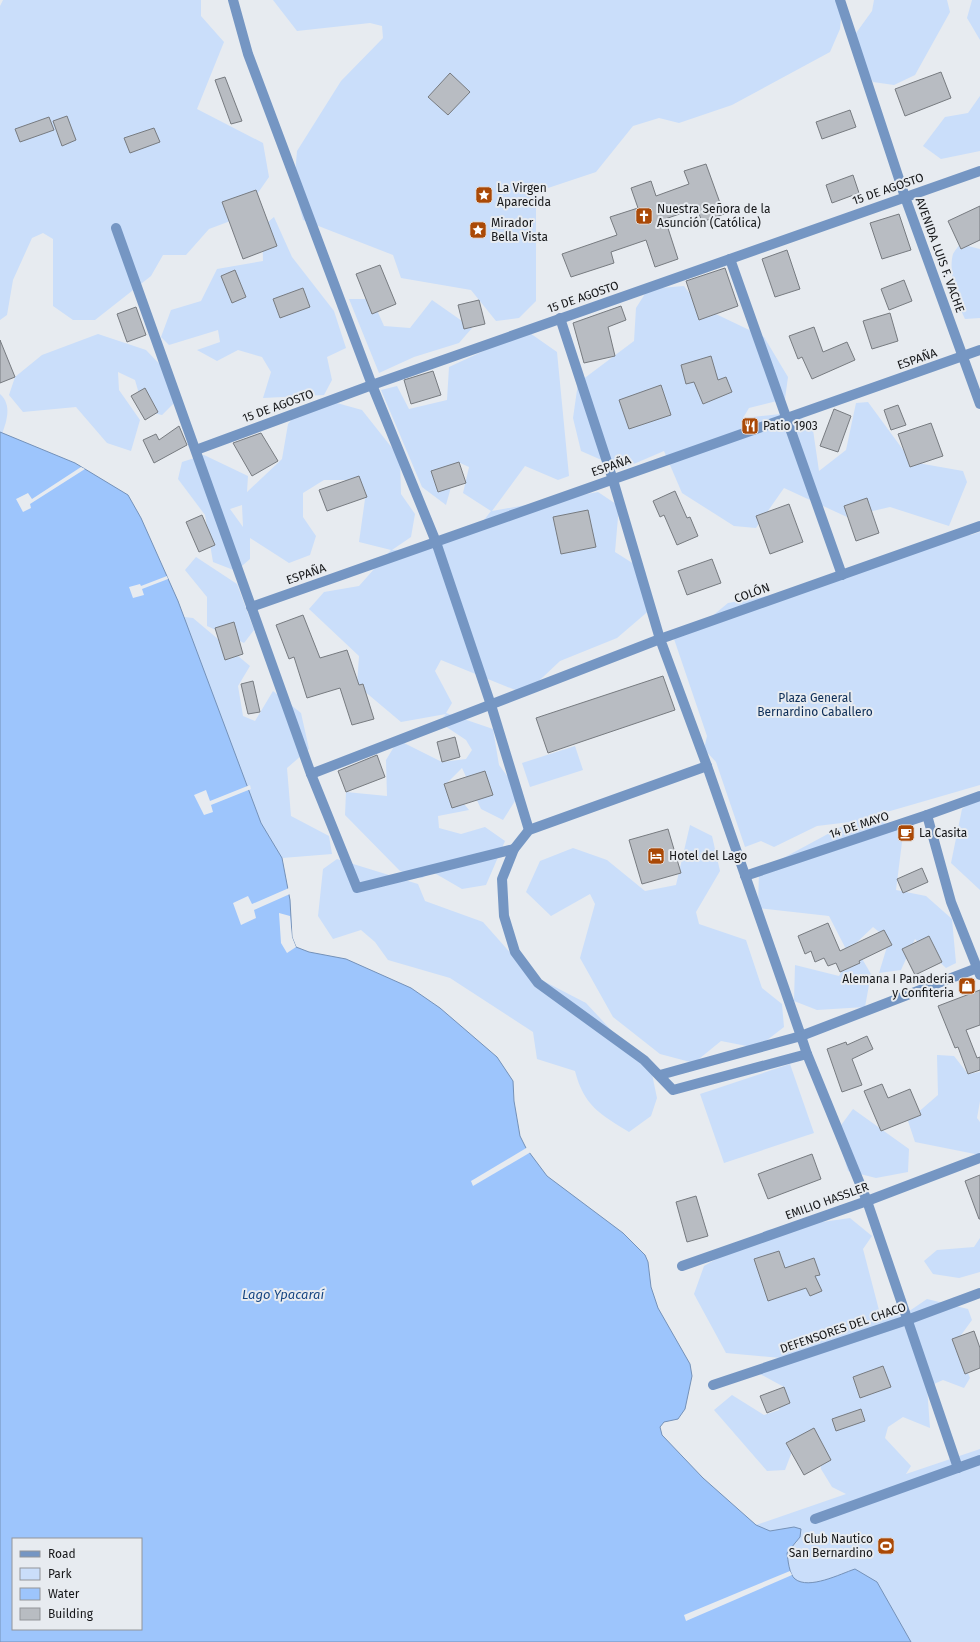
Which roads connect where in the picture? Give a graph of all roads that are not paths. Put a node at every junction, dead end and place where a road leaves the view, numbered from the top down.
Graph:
1 (233, 0) edge
2 (840, 0) edge
3 (980, 171) edge
4 (905, 197) junction
5 (116, 228) dead end
6 (730, 259) junction
7 (560, 318) junction
8 (980, 350) edge
9 (963, 356) junction
10 (372, 385) junction
11 (980, 404) edge
12 (786, 418) junction
13 (196, 450) junction
14 (613, 480) junction
15 (980, 526) edge
16 (436, 542) junction
17 (842, 574) junction
18 (251, 607) junction
19 (660, 639) junction
20 (491, 705) junction
21 (707, 766) junction
22 (311, 774) junction
23 (980, 796) edge
24 (928, 816) junction
25 (530, 830) junction
26 (514, 849) junction
27 (745, 876) junction
28 (979, 970) edge
29 (801, 1036) junction
30 (807, 1054) junction
31 (660, 1075) junction
32 (980, 1158) edge
33 (867, 1201) junction
34 (682, 1266) dead end
35 (980, 1293) edge
36 (907, 1320) junction
37 (713, 1385) dead end
38 (980, 1460) edge
39 (958, 1468) junction
40 (815, 1519) dead end

1 - 10 street
2 - 4 street, AVENIDA LUIS F. VACHE
3 - 4 street, 15 DE AGOSTO
4 - 6 street, 15 DE AGOSTO
4 - 9 street, AVENIDA LUIS F. VACHE
5 - 13 street
6 - 7 street, 15 DE AGOSTO
6 - 12 street
7 - 10 street, 15 DE AGOSTO
7 - 14 street
8 - 9 street, ESPAÑA
9 - 11 street, AVENIDA LUIS F. VACHE
9 - 12 street, ESPAÑA
10 - 13 street, 15 DE AGOSTO
10 - 16 street
12 - 14 street, ESPAÑA
12 - 17 street
13 - 18 street
14 - 16 street, ESPAÑA
14 - 19 street
15 - 17 street, COLÓN
16 - 18 street, ESPAÑA
16 - 20 street
17 - 19 street, COLÓN
18 - 22 street
19 - 20 street, COLÓN
19 - 21 street
20 - 22 street, COLÓN
20 - 25 street
21 - 25 street
21 - 27 street
22 - 26 street
23 - 24 street, 14 DE MAYO
24 - 27 street, 14 DE MAYO
24 - 28 street
25 - 26 street
26 - 31 street
27 - 29 street
28 - 29 street
29 - 30 street
29 - 31 street
30 - 31 street
30 - 33 street
32 - 33 street, EMILIO HASSLER
33 - 34 street, EMILIO HASSLER
33 - 36 street
35 - 36 street, DEFENSORES DEL CHACO
36 - 37 street, DEFENSORES DEL CHACO
36 - 39 street
38 - 39 street
39 - 40 street

